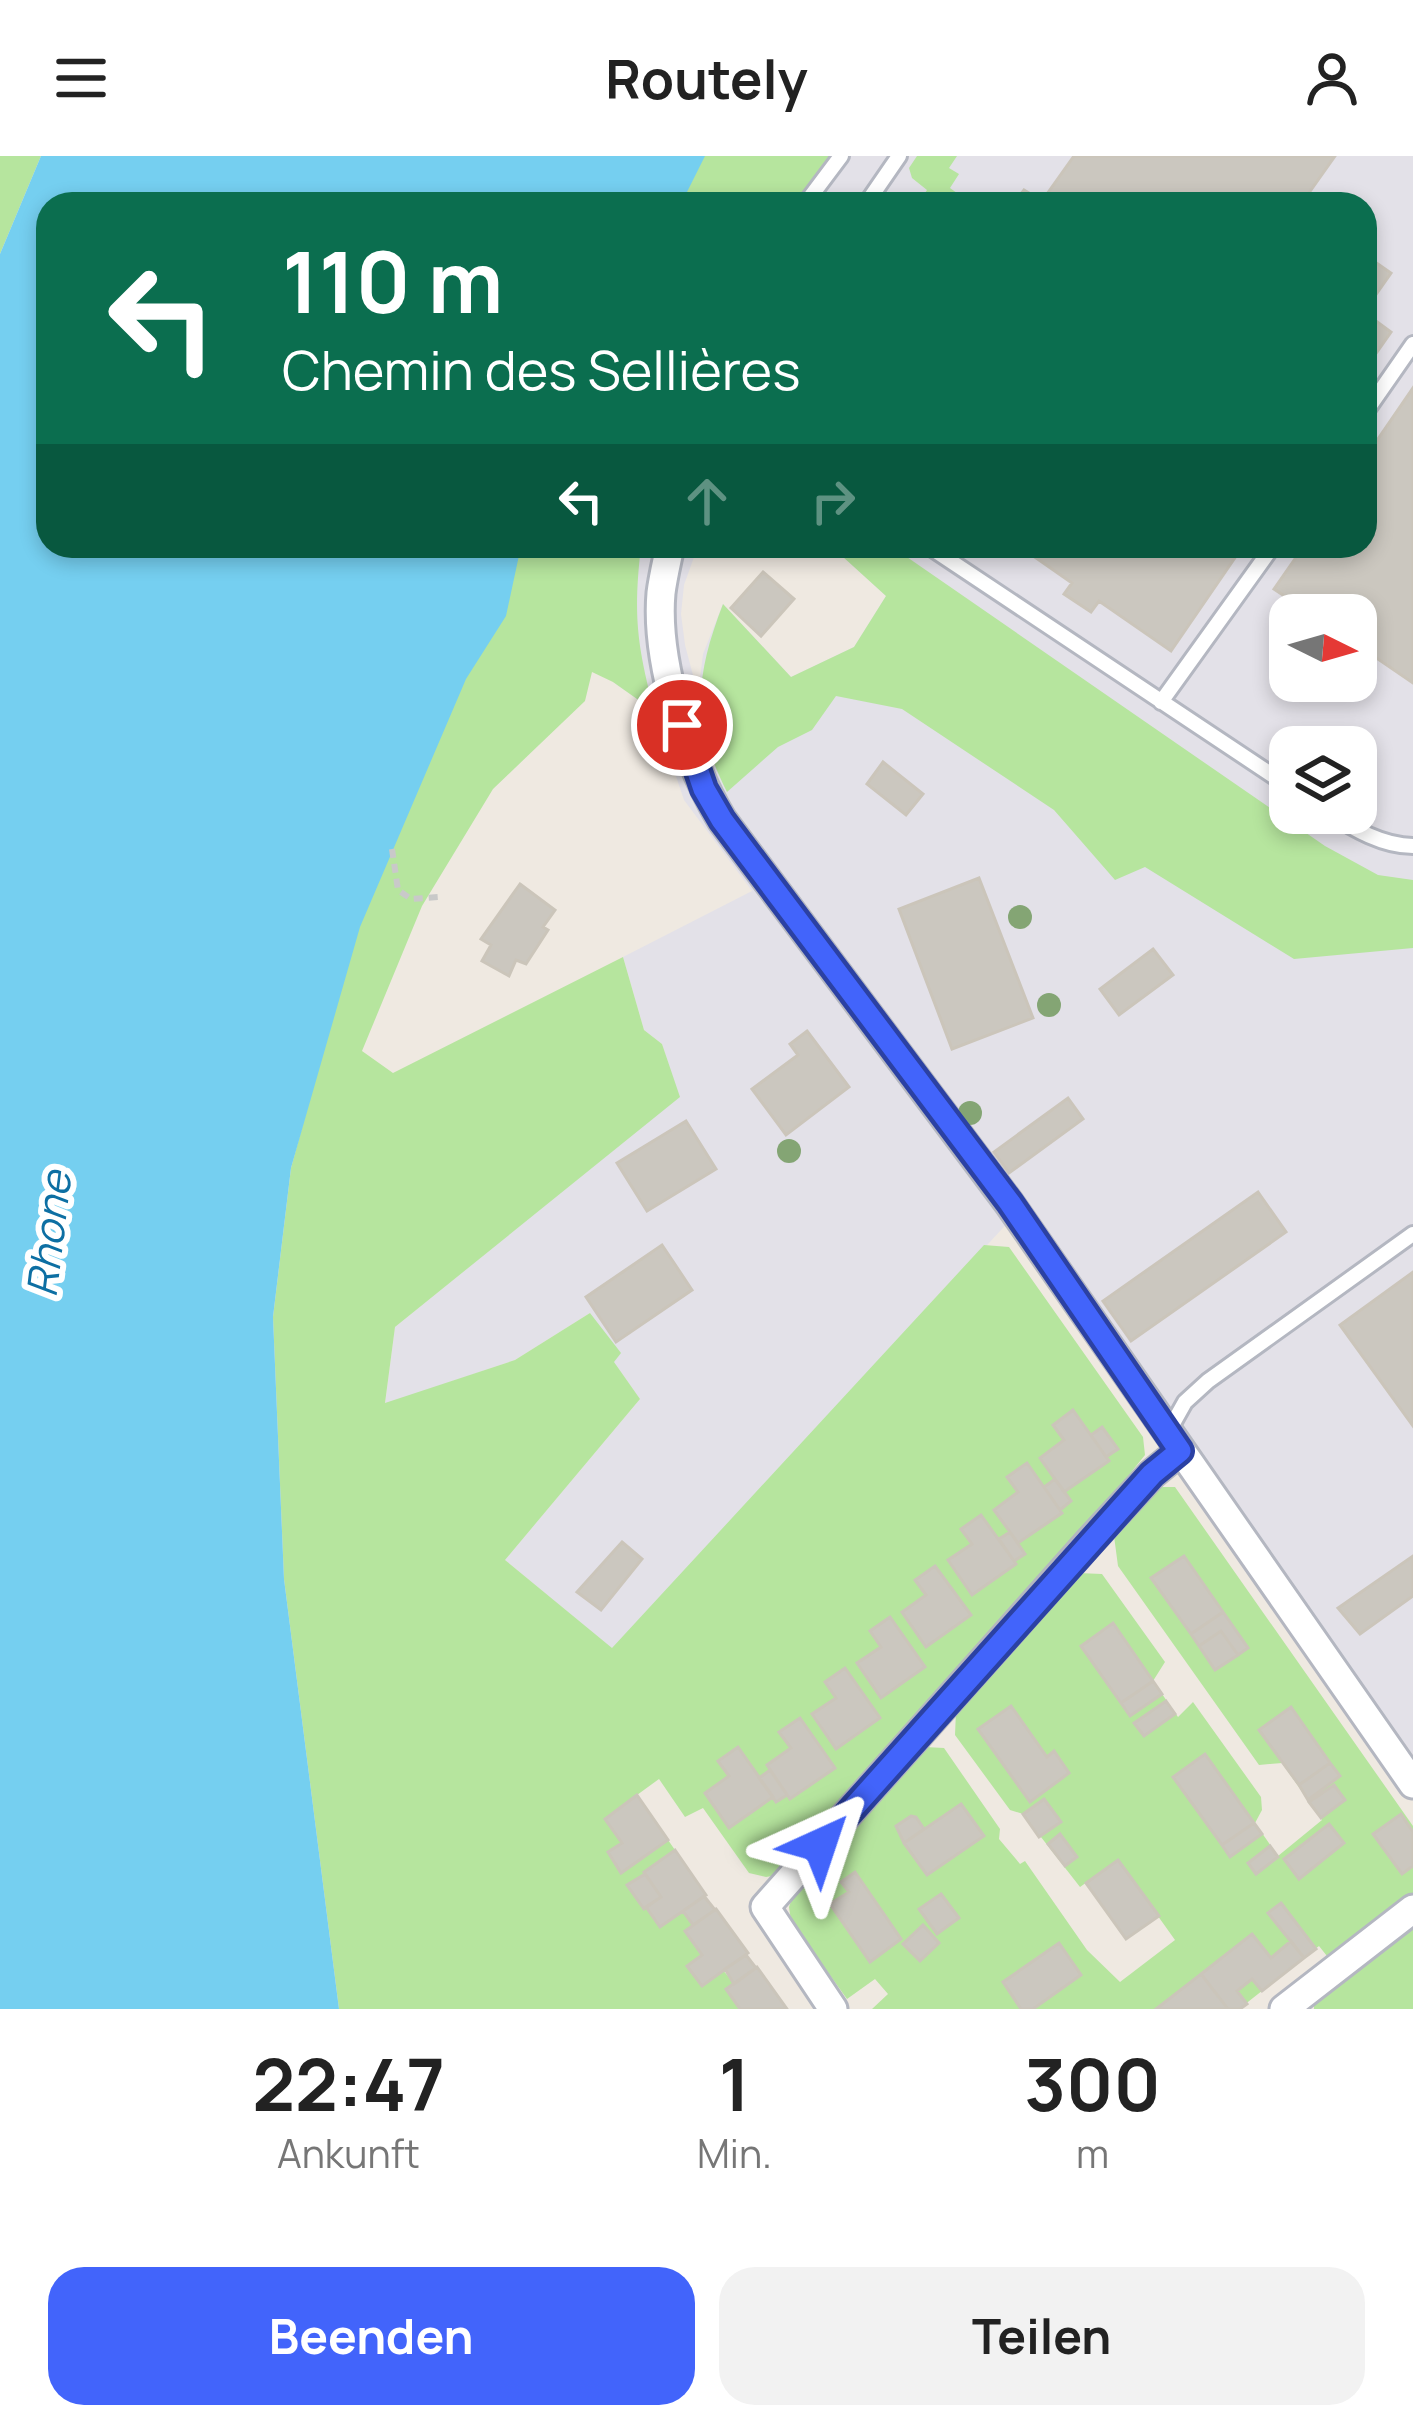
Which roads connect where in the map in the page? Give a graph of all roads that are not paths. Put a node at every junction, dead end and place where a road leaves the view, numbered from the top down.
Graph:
1 (841, 156) edge
2 (899, 156) edge
3 (814, 192) edge
4 (874, 192) edge
5 (1413, 344) edge
6 (1377, 396) edge
7 (668, 558) edge
8 (946, 558) edge
9 (1264, 558) edge
10 (1161, 702) junction
11 (1269, 773) edge
12 (1366, 834) edge
13 (1413, 846) edge
14 (1413, 1234) edge
15 (1174, 1443) junction
16 (1413, 1784) edge
17 (1413, 1909) edge
18 (833, 2009) edge
19 (1284, 2009) edge

1 - 3 lane
2 - 4 lane
5 - 6 lane
7 - 15 street
8 - 10 lane
9 - 10 lane
10 - 11 lane
12 - 13 lane
14 - 15 lane
15 - 16 street
15 - 18 street
17 - 19 street

